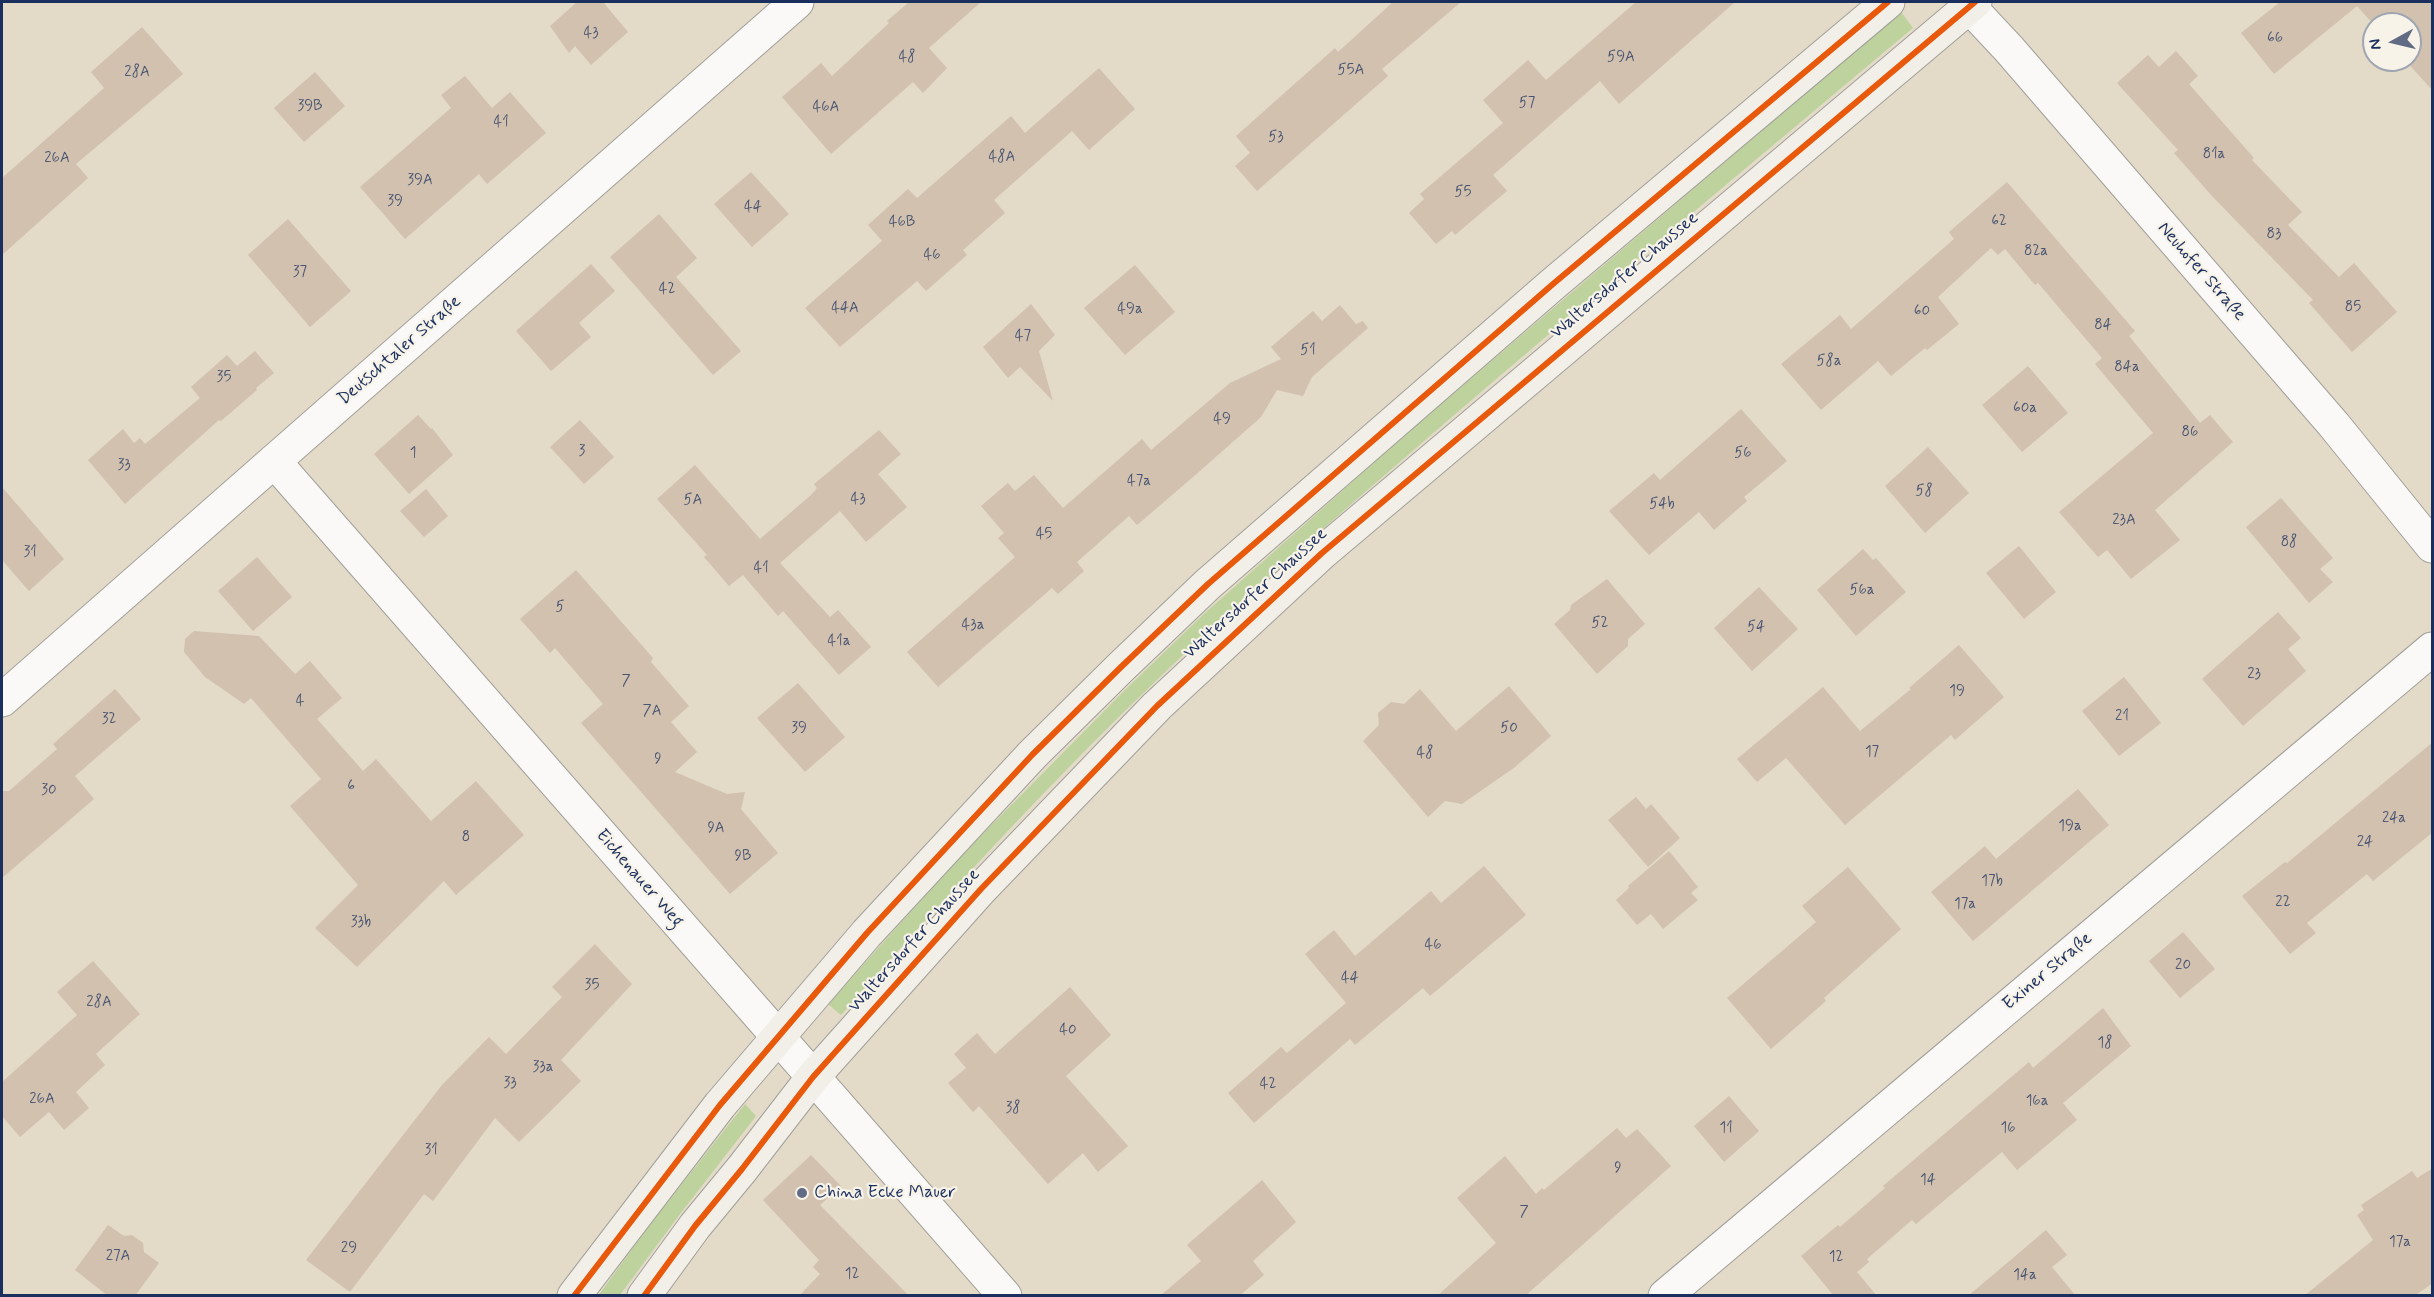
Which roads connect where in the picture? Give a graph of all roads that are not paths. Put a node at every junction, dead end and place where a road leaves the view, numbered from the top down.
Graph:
1 (797, 2) edge
2 (1888, 2) edge
3 (1970, 3) edge
4 (274, 461) junction
5 (2433, 546) edge
6 (2433, 648) edge
7 (2, 700) edge
8 (777, 1037) junction
9 (813, 1077) junction
10 (574, 1296) edge
11 (644, 1296) edge
12 (1005, 1296) edge
13 (1665, 1296) edge

1 - 4 street, Deutschtaler Straße
2 - 8 main road, Waltersdorfer Chaussee
3 - 5 street, Neuhofer Straße
3 - 9 main road, Waltersdorfer Chaussee
4 - 7 street, Deutschtaler Straße
4 - 8 street, Eichenauer Weg
6 - 13 street, Exiner Straße
8 - 9 street, Eichenauer Weg
8 - 10 main road, Waltersdorfer Chaussee
9 - 11 main road, Waltersdorfer Chaussee
9 - 12 street, Eichenauer Weg

